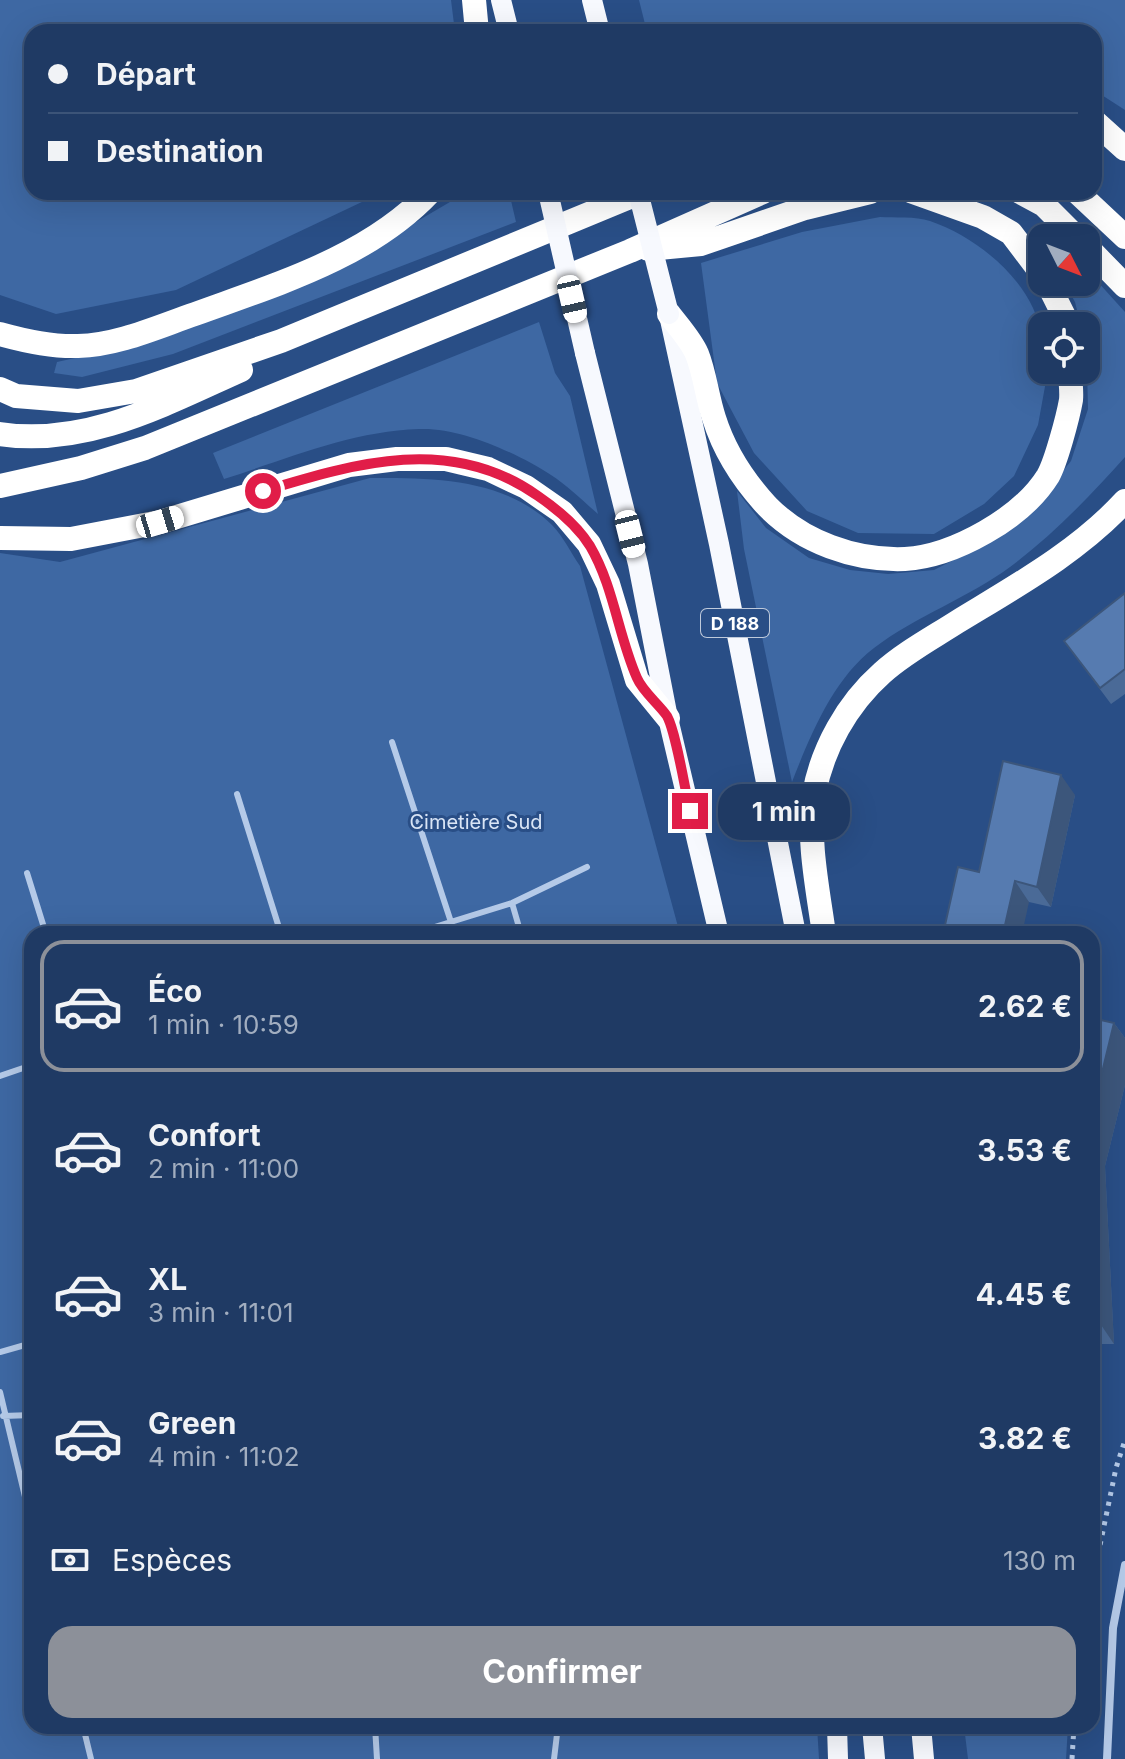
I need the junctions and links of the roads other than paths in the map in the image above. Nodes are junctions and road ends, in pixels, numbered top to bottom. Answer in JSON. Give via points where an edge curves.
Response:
{"nodes":[{"id":1,"x":474,"y":0,"type":"edge"},
{"id":2,"x":501,"y":0,"type":"edge"},
{"id":3,"x":592,"y":0,"type":"edge"},
{"id":4,"x":476,"y":24,"type":"edge"},
{"id":5,"x":507,"y":24,"type":"edge"},
{"id":6,"x":598,"y":24,"type":"edge"},
{"id":7,"x":1102,"y":128,"type":"edge"},
{"id":8,"x":1125,"y":149,"type":"edge"},
{"id":9,"x":422,"y":200,"type":"edge"},
{"id":10,"x":550,"y":200,"type":"edge"},
{"id":11,"x":621,"y":200,"type":"edge"},
{"id":12,"x":642,"y":200,"type":"edge"},
{"id":13,"x":745,"y":200,"type":"edge"},
{"id":14,"x":838,"y":200,"type":"edge"},
{"id":15,"x":935,"y":200,"type":"edge"},
{"id":16,"x":1035,"y":200,"type":"edge"},
{"id":17,"x":1086,"y":200,"type":"edge"},
{"id":18,"x":1063,"y":224,"type":"edge"},
{"id":19,"x":1125,"y":237,"type":"edge"},
{"id":20,"x":630,"y":251,"type":"junction"},
{"id":21,"x":1028,"y":255,"type":"edge"},
{"id":22,"x":1100,"y":260,"type":"edge"},
{"id":23,"x":1125,"y":286,"type":"edge"},
{"id":24,"x":669,"y":314,"type":"junction"},
{"id":25,"x":0,"y":334,"type":"edge"},
{"id":26,"x":281,"y":341,"type":"junction"},
{"id":27,"x":1070,"y":384,"type":"edge"},
{"id":28,"x":0,"y":389,"type":"edge"},
{"id":29,"x":0,"y":434,"type":"edge"},
{"id":30,"x":0,"y":486,"type":"edge"},
{"id":31,"x":1125,"y":501,"type":"edge"},
{"id":32,"x":0,"y":538,"type":"edge"},
{"id":33,"x":668,"y":718,"type":"junction"},
{"id":34,"x":392,"y":742,"type":"dead end"},
{"id":35,"x":237,"y":794,"type":"dead end"},
{"id":36,"x":587,"y":867,"type":"dead end"},
{"id":37,"x":27,"y":873,"type":"dead end"},
{"id":38,"x":512,"y":903,"type":"junction"},
{"id":39,"x":451,"y":922,"type":"junction"},
{"id":40,"x":44,"y":926,"type":"edge"},
{"id":41,"x":278,"y":926,"type":"edge"},
{"id":42,"x":438,"y":926,"type":"edge"},
{"id":43,"x":519,"y":926,"type":"edge"},
{"id":44,"x":717,"y":926,"type":"edge"},
{"id":45,"x":794,"y":926,"type":"edge"},
{"id":46,"x":823,"y":926,"type":"edge"},
{"id":47,"x":24,"y":1068,"type":"edge"},
{"id":48,"x":0,"y":1076,"type":"edge"},
{"id":49,"x":24,"y":1345,"type":"edge"},
{"id":50,"x":0,"y":1352,"type":"edge"},
{"id":51,"x":0,"y":1392,"type":"edge"},
{"id":52,"x":24,"y":1416,"type":"edge"},
{"id":53,"x":2,"y":1417,"type":"edge"},
{"id":54,"x":24,"y":1497,"type":"edge"},
{"id":55,"x":1125,"y":1565,"type":"edge"},
{"id":56,"x":85,"y":1734,"type":"edge"},
{"id":57,"x":375,"y":1734,"type":"edge"},
{"id":58,"x":557,"y":1734,"type":"edge"},
{"id":59,"x":837,"y":1734,"type":"edge"},
{"id":60,"x":873,"y":1734,"type":"edge"},
{"id":61,"x":922,"y":1734,"type":"edge"},
{"id":62,"x":91,"y":1759,"type":"edge"},
{"id":63,"x":377,"y":1759,"type":"edge"},
{"id":64,"x":554,"y":1759,"type":"edge"},
{"id":65,"x":838,"y":1759,"type":"edge"},
{"id":66,"x":875,"y":1759,"type":"edge"},
{"id":67,"x":924,"y":1759,"type":"edge"},
{"id":68,"x":1107,"y":1759,"type":"edge"}],
"edges":[{"from":1,"to":4,"type":"highway"},
{"from":2,"to":5,"type":"main road"},
{"from":3,"to":6,"type":"main road"},
{"from":7,"to":8,"type":"highway"},
{"from":9,"to":25,"type":"highway","via":[[351,250],[287,280],[129,337],[79,346],[31,343]]},
{"from":10,"to":33,"type":"main road","bridge":true,"via":[[638,564]]},
{"from":11,"to":26,"type":"highway"},
{"from":12,"to":24,"type":"main road","number":"D 188","bridge":true},
{"from":13,"to":20,"type":"highway"},
{"from":14,"to":20,"type":"highway","via":[[701,244]]},
{"from":15,"to":21,"type":"highway","via":[[1011,233]]},
{"from":16,"to":18,"type":"highway"},
{"from":17,"to":19,"type":"highway"},
{"from":20,"to":30,"type":"highway","via":[[145,448]]},
{"from":22,"to":23,"type":"highway"},
{"from":24,"to":27,"type":"highway","via":[[697,352],[714,419],[733,461],[767,506],[797,533],[866,556],[906,559],[943,550],[988,533],[1020,507],[1048,475],[1071,399]]},
{"from":24,"to":45,"type":"main road","number":"D 188"},
{"from":26,"to":28,"type":"highway","via":[[121,394],[78,401],[16,396]]},
{"from":26,"to":29,"type":"highway","via":[[261,361],[144,413],[85,432],[24,438]]},
{"from":31,"to":46,"type":"highway","via":[[1072,549],[919,646],[857,700],[837,730],[814,795],[812,830]]},
{"from":32,"to":33,"type":"highway","via":[[71,539],[160,522],[349,465],[446,459],[488,469],[562,512],[589,544],[608,584],[637,680]]},
{"from":33,"to":44,"type":"main road"},
{"from":34,"to":39,"type":"lane"},
{"from":35,"to":41,"type":"lane"},
{"from":36,"to":38,"type":"lane"},
{"from":37,"to":40,"type":"lane"},
{"from":38,"to":39,"type":"lane"},
{"from":38,"to":43,"type":"lane"},
{"from":39,"to":42,"type":"lane"},
{"from":47,"to":48,"type":"lane"},
{"from":49,"to":50,"type":"lane"},
{"from":51,"to":53,"type":"lane"},
{"from":52,"to":53,"type":"lane"},
{"from":53,"to":54,"type":"lane"},
{"from":55,"to":68,"type":"street","via":[[1113,1628]]},
{"from":56,"to":62,"type":"lane"},
{"from":57,"to":63,"type":"lane"},
{"from":58,"to":64,"type":"lane"},
{"from":59,"to":65,"type":"main road"},
{"from":60,"to":66,"type":"main road"},
{"from":61,"to":67,"type":"main road"}]}
